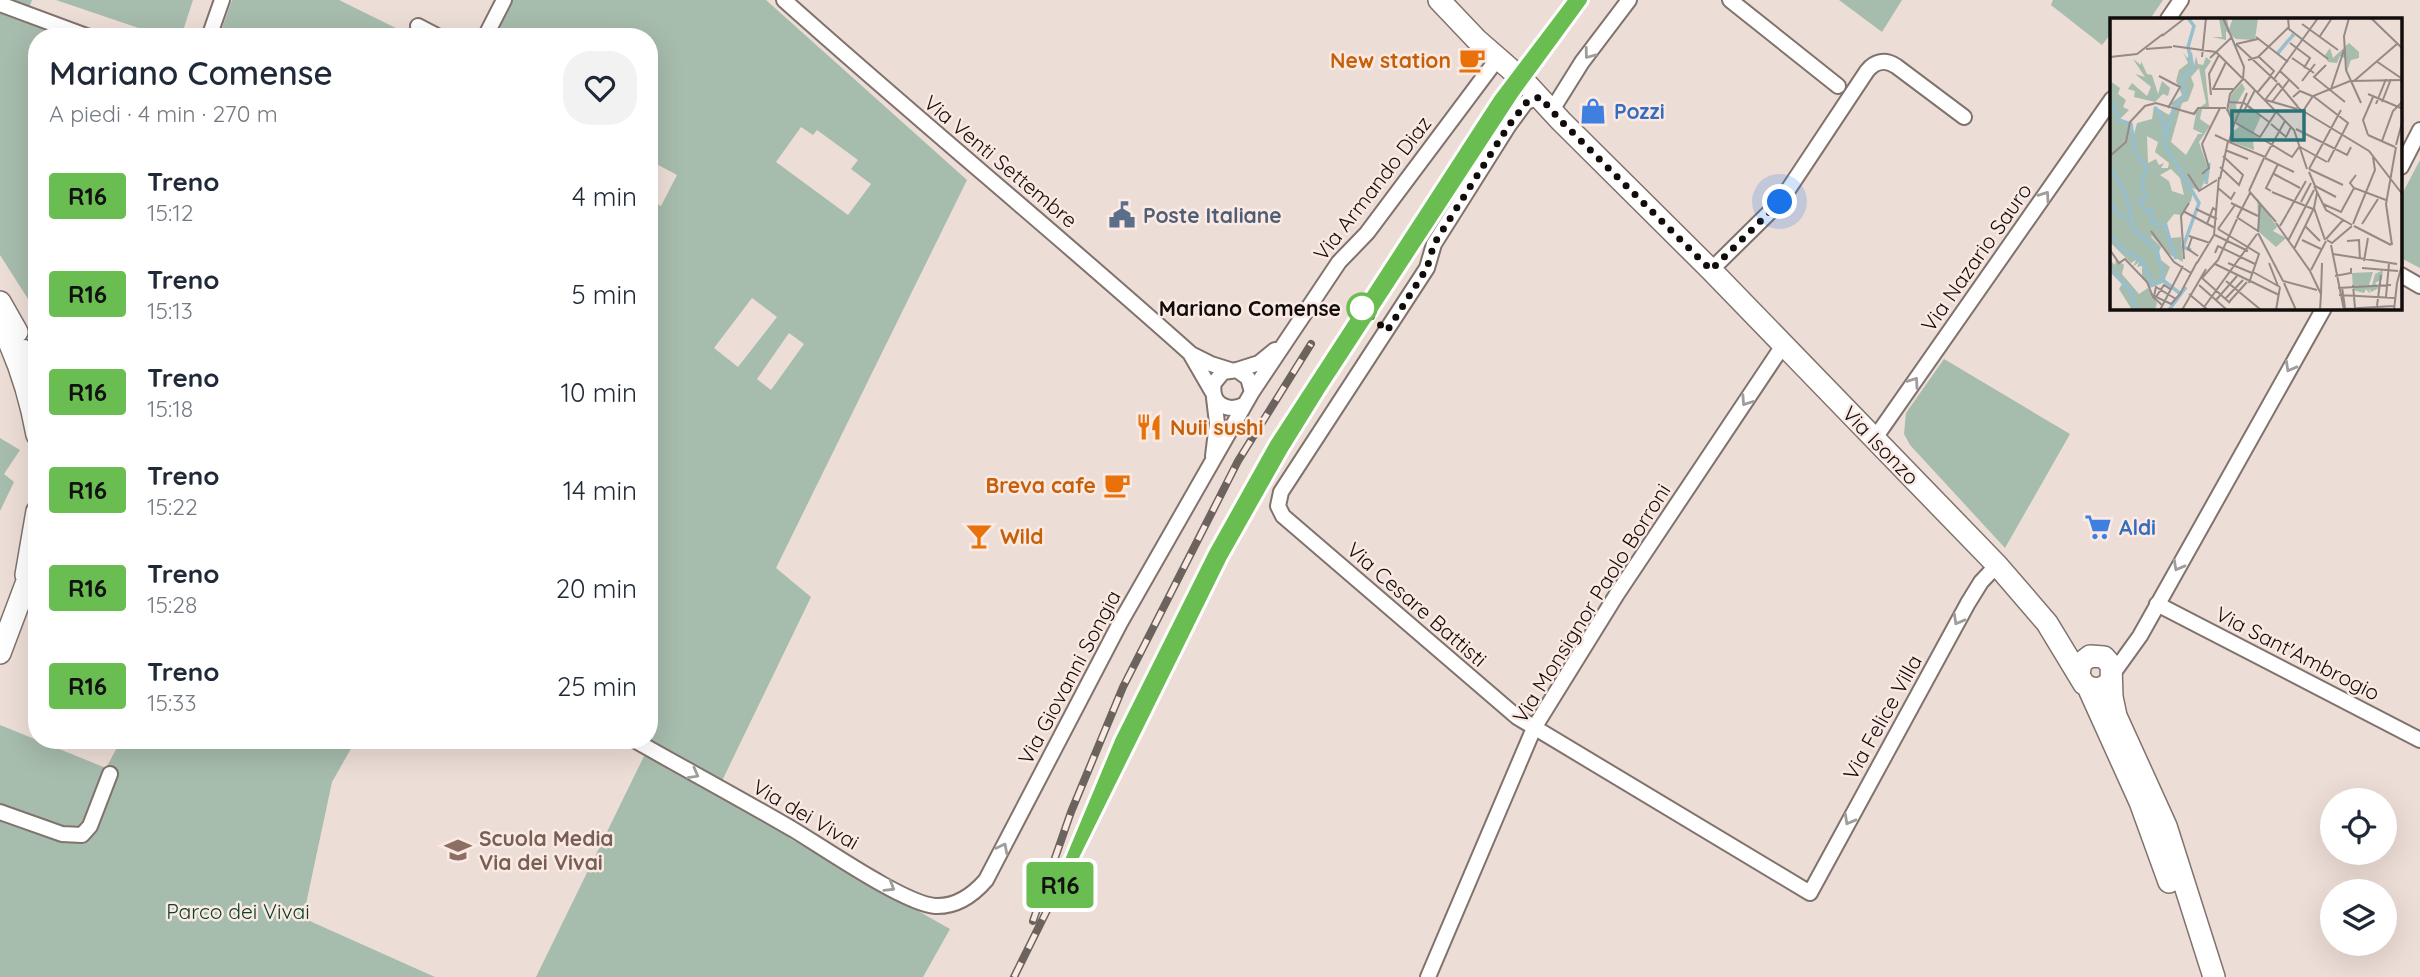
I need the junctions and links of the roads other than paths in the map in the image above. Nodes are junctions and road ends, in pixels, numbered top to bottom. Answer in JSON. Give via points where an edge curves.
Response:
{"nodes":[{"id":1,"x":222,"y":0,"type":"edge"},
{"id":2,"x":504,"y":0,"type":"edge"},
{"id":3,"x":784,"y":0,"type":"edge"},
{"id":4,"x":1439,"y":0,"type":"edge"},
{"id":5,"x":1629,"y":0,"type":"edge"},
{"id":6,"x":1730,"y":0,"type":"edge"},
{"id":7,"x":2181,"y":0,"type":"edge"},
{"id":8,"x":0,"y":4,"type":"edge"},
{"id":9,"x":2169,"y":18,"type":"edge"},
{"id":10,"x":418,"y":26,"type":"dead end"},
{"id":11,"x":65,"y":28,"type":"edge"},
{"id":12,"x":212,"y":28,"type":"edge"},
{"id":13,"x":422,"y":28,"type":"edge"},
{"id":14,"x":490,"y":28,"type":"edge"},
{"id":15,"x":1498,"y":58,"type":"junction"},
{"id":16,"x":1838,"y":86,"type":"dead end"},
{"id":17,"x":2110,"y":102,"type":"edge"},
{"id":18,"x":1546,"y":103,"type":"junction"},
{"id":19,"x":1965,"y":117,"type":"dead end"},
{"id":20,"x":2420,"y":130,"type":"edge"},
{"id":21,"x":2402,"y":165,"type":"edge"},
{"id":22,"x":1711,"y":270,"type":"junction"},
{"id":23,"x":2402,"y":276,"type":"edge"},
{"id":24,"x":2420,"y":286,"type":"edge"},
{"id":25,"x":0,"y":302,"type":"edge"},
{"id":26,"x":2323,"y":310,"type":"edge"},
{"id":27,"x":0,"y":323,"type":"edge"},
{"id":28,"x":1784,"y":344,"type":"junction"},
{"id":29,"x":1282,"y":345,"type":"junction"},
{"id":30,"x":28,"y":351,"type":"edge"},
{"id":31,"x":1191,"y":354,"type":"junction"},
{"id":32,"x":1233,"y":370,"type":"junction"},
{"id":33,"x":1252,"y":392,"type":"junction"},
{"id":34,"x":28,"y":396,"type":"edge"},
{"id":35,"x":1214,"y":396,"type":"junction"},
{"id":36,"x":1244,"y":405,"type":"junction"},
{"id":37,"x":1875,"y":438,"type":"junction"},
{"id":38,"x":1211,"y":467,"type":"junction"},
{"id":39,"x":1997,"y":565,"type":"junction"},
{"id":40,"x":28,"y":571,"type":"edge"},
{"id":41,"x":28,"y":580,"type":"edge"},
{"id":42,"x":26,"y":584,"type":"junction"},
{"id":43,"x":2157,"y":604,"type":"junction"},
{"id":44,"x":2140,"y":636,"type":"junction"},
{"id":45,"x":0,"y":653,"type":"edge"},
{"id":46,"x":2089,"y":668,"type":"junction"},
{"id":47,"x":2112,"y":677,"type":"junction"},
{"id":48,"x":1534,"y":728,"type":"junction"},
{"id":49,"x":2420,"y":740,"type":"edge"},
{"id":50,"x":650,"y":749,"type":"edge"},
{"id":51,"x":110,"y":774,"type":"dead end"},
{"id":52,"x":0,"y":812,"type":"edge"},
{"id":53,"x":1810,"y":893,"type":"joint"},
{"id":54,"x":962,"y":901,"type":"joint"},
{"id":55,"x":1428,"y":977,"type":"edge"},
{"id":56,"x":2200,"y":977,"type":"edge"},
{"id":57,"x":2214,"y":977,"type":"edge"}],
"edges":[{"from":1,"to":12,"type":"street"},
{"from":2,"to":14,"type":"street"},
{"from":3,"to":31,"type":"street","name":"Via Venti Settembre"},
{"from":4,"to":15,"type":"street","name":"Via Isonzo"},
{"from":5,"to":18,"type":"street","one_way":true},
{"from":6,"to":16,"type":"street"},
{"from":7,"to":9,"type":"street"},
{"from":8,"to":11,"type":"street"},
{"from":10,"to":13,"type":"street"},
{"from":15,"to":18,"type":"street","name":"Via Isonzo"},
{"from":15,"to":29,"type":"street","name":"Via Armando Diaz","via":[[1367,233],[1344,256]]},
{"from":37,"to":17,"type":"street","name":"Via Nazario Sauro","one_way":true},
{"from":18,"to":22,"type":"street","name":"Via Isonzo"},
{"from":18,"to":48,"type":"street","name":"Via Cesare Battisti","via":[[1527,102],[1509,125],[1434,244],[1427,268],[1281,492],[1278,506],[1288,521]]},
{"from":19,"to":22,"type":"street","via":[[1892,63],[1875,64],[1780,202]]},
{"from":20,"to":21,"type":"street"},
{"from":22,"to":28,"type":"street","name":"Via Isonzo"},
{"from":23,"to":24,"type":"street"},
{"from":25,"to":30,"type":"street"},
{"from":26,"to":43,"type":"street","one_way":true},
{"from":27,"to":34,"type":"street"},
{"from":28,"to":37,"type":"street","name":"Via Isonzo"},
{"from":28,"to":48,"type":"street","name":"Via Monsignor Paolo Borroni","one_way":true,"via":[[1617,594]]},
{"from":29,"to":32,"type":"street","name":"Via Armando Diaz","via":[[1259,363]]},
{"from":29,"to":33,"type":"street","name":"Via Armando Diaz"},
{"from":31,"to":32,"type":"street","name":"Via Venti Settembre"},
{"from":31,"to":35,"type":"street","name":"Via Venti Settembre"},
{"from":32,"to":33,"type":"street","via":[[1248,378]]},
{"from":32,"to":35,"type":"street","via":[[1217,376]]},
{"from":33,"to":36,"type":"street"},
{"from":35,"to":36,"type":"street","via":[[1228,409]]},
{"from":35,"to":38,"type":"street","name":"Via Giovanni Songia","via":[[1217,423]]},
{"from":36,"to":38,"type":"street","name":"Via Giovanni Songia"},
{"from":37,"to":39,"type":"street","name":"Via Isonzo"},
{"from":54,"to":38,"type":"street","name":"Via Giovanni Songia","one_way":true,"via":[[986,880],[1120,623]]},
{"from":39,"to":46,"type":"street","name":"Via Isonzo"},
{"from":39,"to":53,"type":"street","name":"Via Felice Villa","one_way":true,"via":[[1968,603]]},
{"from":40,"to":42,"type":"street"},
{"from":41,"to":42,"type":"street"},
{"from":42,"to":45,"type":"street"},
{"from":43,"to":44,"type":"street"},
{"from":43,"to":49,"type":"street","name":"Via Sant'Ambrogio"},
{"from":44,"to":46,"type":"street"},
{"from":44,"to":47,"type":"street"},
{"from":46,"to":47,"type":"street","via":[[2099,689]]},
{"from":46,"to":56,"type":"street","name":"Via Isonzo","via":[[2164,866]]},
{"from":47,"to":57,"type":"street","via":[[2116,716],[2166,827]]},
{"from":48,"to":53,"type":"street","name":"Via Cesare Battisti"},
{"from":48,"to":55,"type":"street","name":"Via Monsignor Paolo Borroni"},
{"from":50,"to":54,"type":"street","name":"Via dei Vivai","one_way":true,"via":[[909,899],[937,906]]},
{"from":51,"to":52,"type":"street","via":[[90,826],[82,835],[68,835]]}]}
